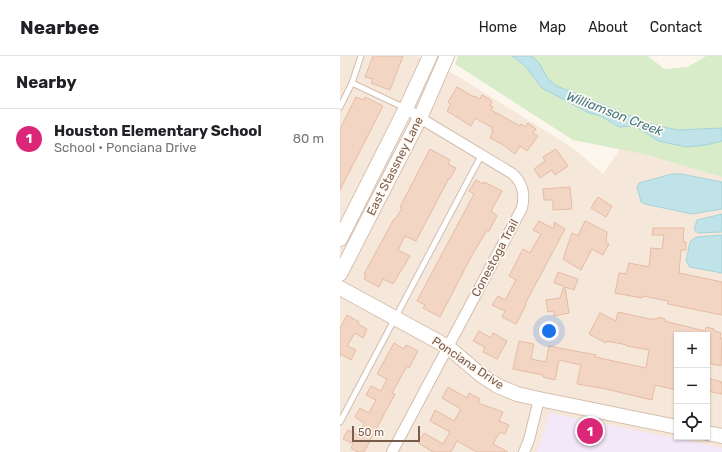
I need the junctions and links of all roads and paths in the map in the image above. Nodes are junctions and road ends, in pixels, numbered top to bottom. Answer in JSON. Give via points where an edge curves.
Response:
{"nodes":[{"id":1,"x":361,"y":56,"type":"edge"},
{"id":2,"x":430,"y":56,"type":"edge"},
{"id":3,"x":447,"y":56,"type":"edge"},
{"id":4,"x":352,"y":83,"type":"junction"},
{"id":5,"x":340,"y":107,"type":"edge"},
{"id":6,"x":406,"y":108,"type":"junction"},
{"id":7,"x":420,"y":118,"type":"junction"},
{"id":8,"x":482,"y":154,"type":"junction"},
{"id":9,"x":340,"y":238,"type":"edge"},
{"id":10,"x":340,"y":274,"type":"edge"},
{"id":11,"x":340,"y":288,"type":"edge"},
{"id":12,"x":396,"y":318,"type":"junction"},
{"id":13,"x":448,"y":346,"type":"junction"},
{"id":14,"x":539,"y":399,"type":"junction"},
{"id":15,"x":340,"y":422,"type":"edge"},
{"id":16,"x":674,"y":426,"type":"edge"},
{"id":17,"x":710,"y":434,"type":"edge"},
{"id":18,"x":722,"y":436,"type":"edge"},
{"id":19,"x":392,"y":452,"type":"edge"},
{"id":20,"x":524,"y":452,"type":"edge"}],
"edges":[{"from":1,"to":4,"type":"lane"},
{"from":2,"to":6,"type":"main road","name":"East Stassney Lane"},
{"from":3,"to":7,"type":"main road","name":"East Stassney Lane"},
{"from":4,"to":5,"type":"lane"},
{"from":4,"to":6,"type":"lane"},
{"from":6,"to":7,"type":"street","name":"Conestoga Trail"},
{"from":6,"to":9,"type":"main road","name":"East Stassney Lane"},
{"from":7,"to":8,"type":"street","name":"Conestoga Trail"},
{"from":7,"to":10,"type":"main road","name":"East Stassney Lane"},
{"from":8,"to":12,"type":"lane"},
{"from":8,"to":13,"type":"street","name":"Conestoga Trail","via":[[517,178],[522,187],[524,201]]},
{"from":11,"to":12,"type":"main road","name":"Ponciana Drive"},
{"from":12,"to":13,"type":"main road","name":"Ponciana Drive"},
{"from":12,"to":15,"type":"lane"},
{"from":13,"to":14,"type":"main road","name":"Ponciana Drive","via":[[481,375],[498,386]]},
{"from":13,"to":19,"type":"street","name":"Conestoga Trail"},
{"from":14,"to":16,"type":"main road","name":"Ponciana Drive"},
{"from":14,"to":20,"type":"street"},
{"from":17,"to":18,"type":"main road"}]}
